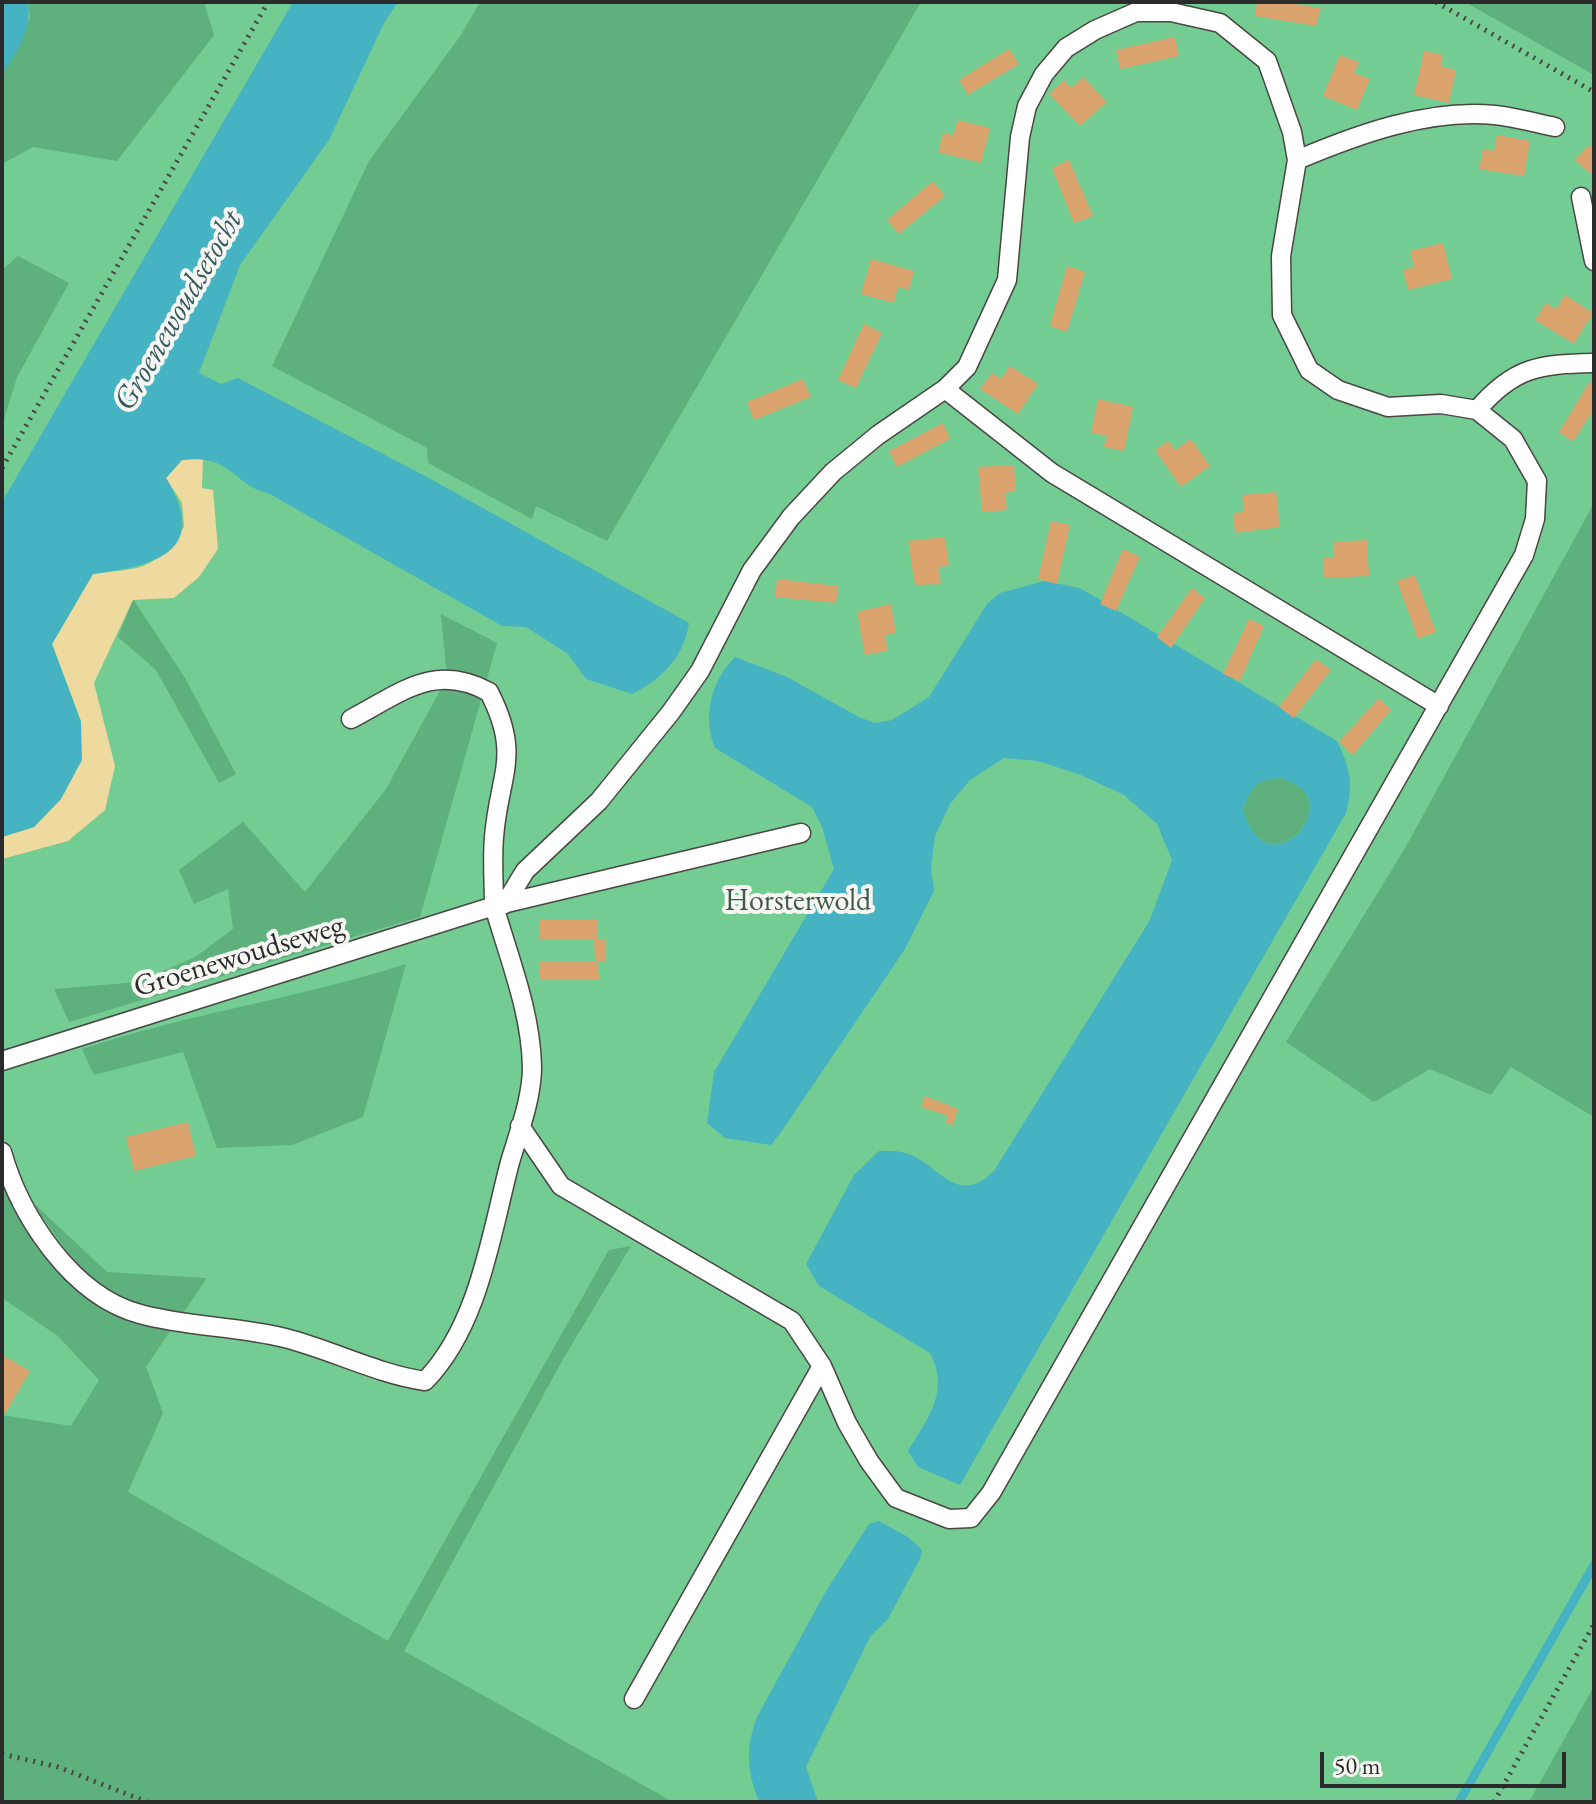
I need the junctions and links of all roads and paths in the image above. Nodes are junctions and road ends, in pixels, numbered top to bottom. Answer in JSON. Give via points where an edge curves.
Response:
{"nodes":[{"id":1,"x":268,"y":2,"type":"edge"},
{"id":2,"x":1436,"y":2,"type":"edge"},
{"id":3,"x":1594,"y":92,"type":"edge"},
{"id":4,"x":1555,"y":127,"type":"dead end"},
{"id":5,"x":1297,"y":160,"type":"junction"},
{"id":6,"x":1581,"y":197,"type":"dead end"},
{"id":7,"x":1594,"y":261,"type":"edge"},
{"id":8,"x":1594,"y":363,"type":"edge"},
{"id":9,"x":945,"y":389,"type":"junction"},
{"id":10,"x":1477,"y":410,"type":"junction"},
{"id":11,"x":2,"y":468,"type":"edge"},
{"id":12,"x":1439,"y":706,"type":"junction"},
{"id":13,"x":351,"y":719,"type":"dead end"},
{"id":14,"x":801,"y":833,"type":"dead end"},
{"id":15,"x":499,"y":905,"type":"junction"},
{"id":16,"x":2,"y":1061,"type":"edge"},
{"id":17,"x":520,"y":1126,"type":"junction"},
{"id":18,"x":2,"y":1152,"type":"edge"},
{"id":19,"x":822,"y":1366,"type":"junction"},
{"id":20,"x":1594,"y":1624,"type":"edge"},
{"id":21,"x":634,"y":1699,"type":"dead end"},
{"id":22,"x":2,"y":1754,"type":"edge"},
{"id":23,"x":147,"y":1802,"type":"edge"},
{"id":24,"x":1494,"y":1802,"type":"edge"}],
"edges":[{"from":1,"to":11,"type":"path"},
{"from":2,"to":3,"type":"path"},
{"from":4,"to":5,"type":"lane","via":[[1494,115],[1443,115],[1343,141]]},
{"from":5,"to":9,"type":"lane","via":[[1267,61],[1220,23],[1171,12],[1136,12],[1066,48],[1027,106],[1007,280],[967,367]]},
{"from":5,"to":10,"type":"lane","via":[[1281,256],[1282,315],[1309,370],[1338,390],[1388,407],[1441,404]]},
{"from":6,"to":7,"type":"lane"},
{"from":8,"to":10,"type":"lane","via":[[1536,367],[1500,383]]},
{"from":9,"to":12,"type":"lane","via":[[1052,473]]},
{"from":9,"to":15,"type":"lane","via":[[844,463],[791,517],[752,570],[700,671],[671,712],[599,801],[525,871]]},
{"from":10,"to":12,"type":"lane","via":[[1513,439],[1537,481],[1535,519],[1524,555]]},
{"from":12,"to":19,"type":"lane","via":[[991,1493],[971,1518],[949,1519],[896,1498],[847,1423]]},
{"from":13,"to":15,"type":"lane","via":[[437,679],[458,677],[489,692],[508,742],[494,836]]},
{"from":14,"to":15,"type":"lane","name":"Groenewoudseweg"},
{"from":15,"to":16,"type":"lane","name":"Groenewoudseweg"},
{"from":15,"to":17,"type":"lane","via":[[532,1068]]},
{"from":17,"to":18,"type":"lane","via":[[474,1297],[441,1365],[425,1381],[258,1331],[138,1314],[94,1291],[56,1253],[26,1211]]},
{"from":17,"to":19,"type":"lane","via":[[561,1186],[792,1321]]},
{"from":19,"to":21,"type":"lane"},
{"from":20,"to":24,"type":"path"},
{"from":22,"to":23,"type":"path","via":[[58,1767]]}]}
